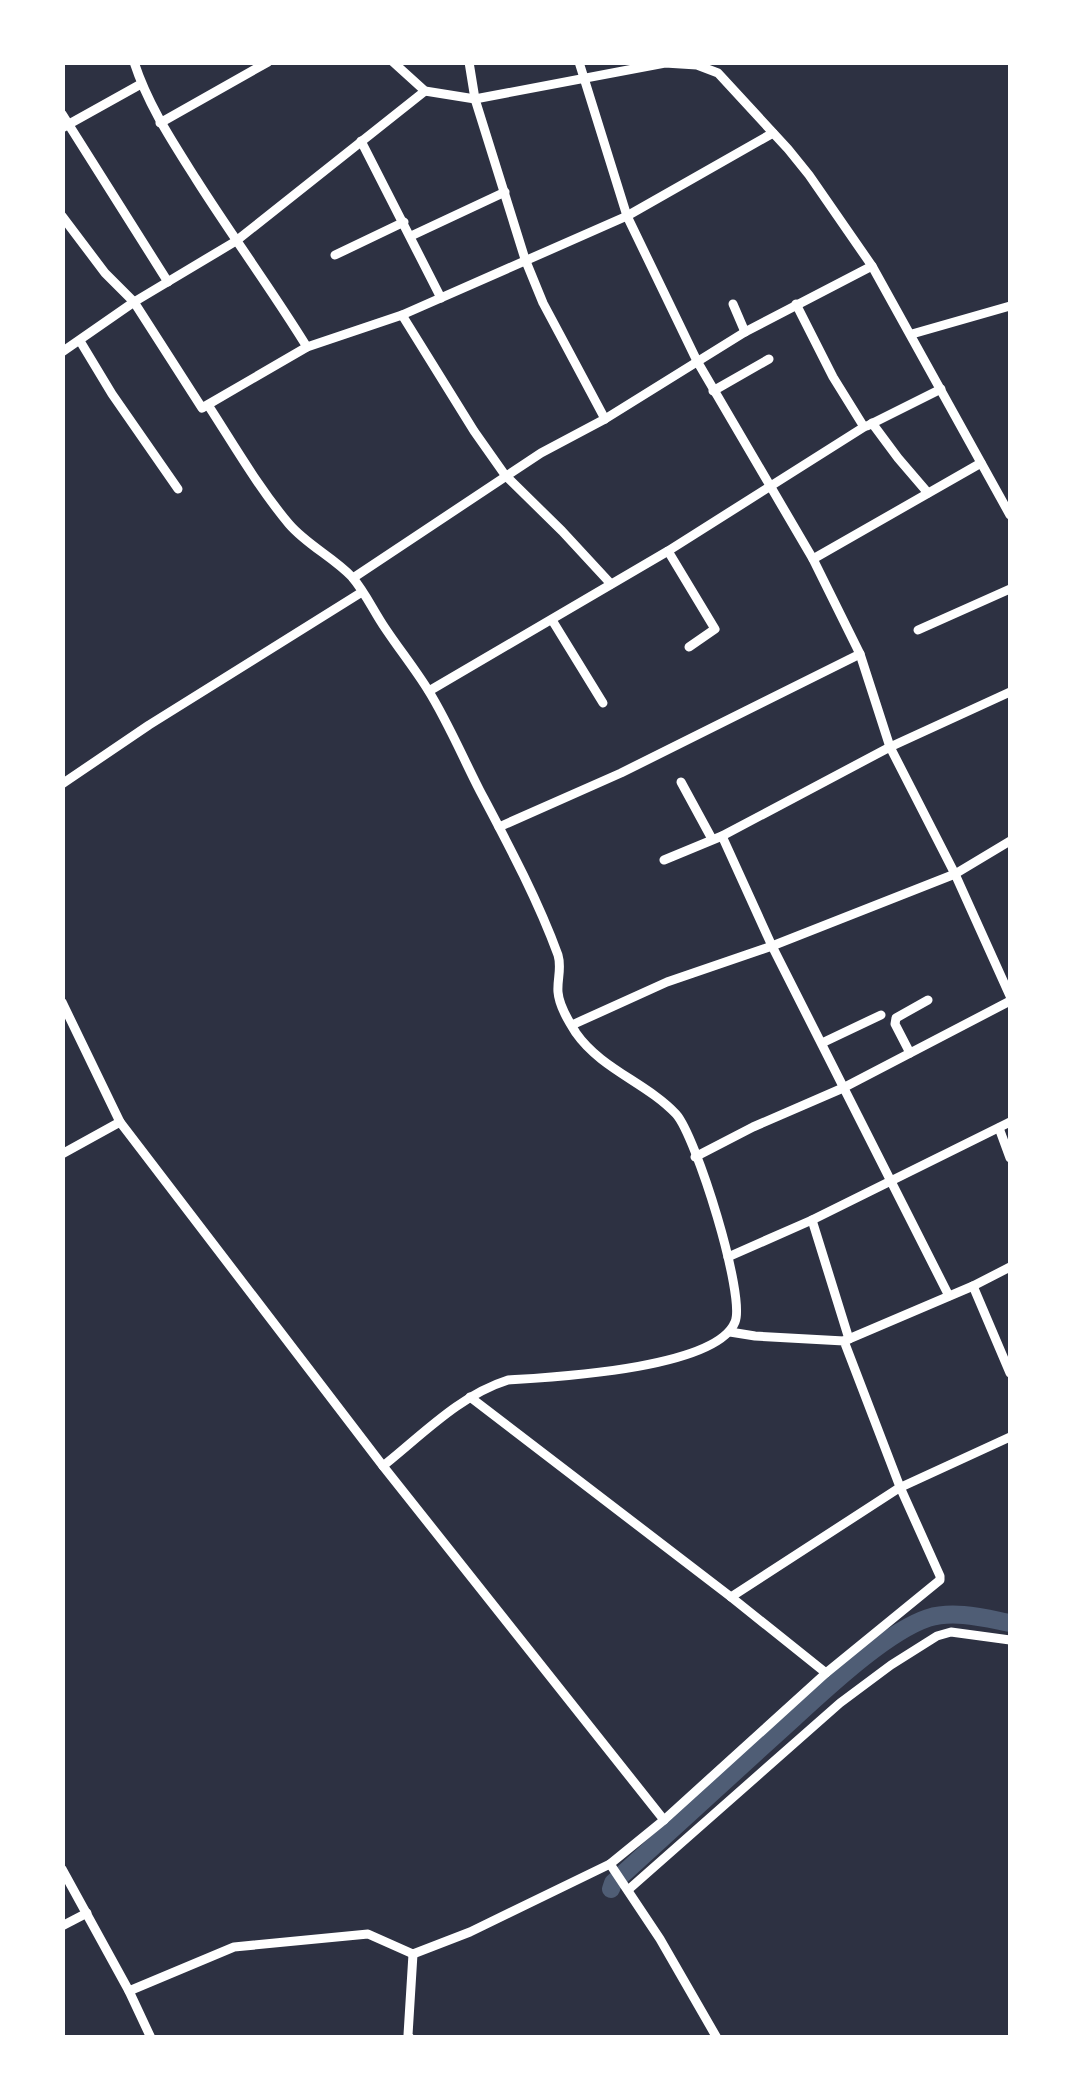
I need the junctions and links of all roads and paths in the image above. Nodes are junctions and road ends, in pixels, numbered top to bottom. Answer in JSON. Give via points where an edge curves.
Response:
{"nodes":[{"id":1,"x":134,"y":62,"type":"edge"},
{"id":2,"x":268,"y":62,"type":"edge"},
{"id":3,"x":393,"y":62,"type":"edge"},
{"id":4,"x":468,"y":62,"type":"edge"},
{"id":5,"x":579,"y":62,"type":"edge"},
{"id":6,"x":583,"y":80,"type":"junction"},
{"id":7,"x":141,"y":84,"type":"junction"},
{"id":8,"x":424,"y":91,"type":"junction"},
{"id":9,"x":475,"y":99,"type":"junction"},
{"id":10,"x":62,"y":114,"type":"edge"},
{"id":11,"x":160,"y":122,"type":"junction"},
{"id":12,"x":66,"y":126,"type":"edge"},
{"id":13,"x":773,"y":133,"type":"junction"},
{"id":14,"x":361,"y":141,"type":"junction"},
{"id":15,"x":505,"y":192,"type":"junction"},
{"id":16,"x":62,"y":216,"type":"edge"},
{"id":17,"x":627,"y":216,"type":"junction"},
{"id":18,"x":404,"y":222,"type":"junction"},
{"id":19,"x":411,"y":236,"type":"junction"},
{"id":20,"x":236,"y":241,"type":"junction"},
{"id":21,"x":335,"y":256,"type":"dead end"},
{"id":22,"x":525,"y":259,"type":"junction"},
{"id":23,"x":872,"y":266,"type":"junction"},
{"id":24,"x":168,"y":282,"type":"junction"},
{"id":25,"x":441,"y":298,"type":"junction"},
{"id":26,"x":134,"y":302,"type":"junction"},
{"id":27,"x":732,"y":304,"type":"dead end"},
{"id":28,"x":796,"y":304,"type":"junction"},
{"id":29,"x":1010,"y":306,"type":"edge"},
{"id":30,"x":402,"y":316,"type":"junction"},
{"id":31,"x":745,"y":332,"type":"junction"},
{"id":32,"x":912,"y":334,"type":"junction"},
{"id":33,"x":80,"y":341,"type":"junction"},
{"id":34,"x":308,"y":347,"type":"junction"},
{"id":35,"x":62,"y":352,"type":"edge"},
{"id":36,"x":769,"y":358,"type":"dead end"},
{"id":37,"x":697,"y":360,"type":"junction"},
{"id":38,"x":942,"y":389,"type":"junction"},
{"id":39,"x":713,"y":391,"type":"junction"},
{"id":40,"x":208,"y":405,"type":"junction"},
{"id":41,"x":605,"y":419,"type":"junction"},
{"id":42,"x":868,"y":425,"type":"junction"},
{"id":43,"x":981,"y":463,"type":"junction"},
{"id":44,"x":504,"y":475,"type":"junction"},
{"id":45,"x":770,"y":486,"type":"junction"},
{"id":46,"x":178,"y":489,"type":"dead end"},
{"id":47,"x":928,"y":494,"type":"junction"},
{"id":48,"x":1006,"y":494,"type":"edge"},
{"id":49,"x":1010,"y":515,"type":"edge"},
{"id":50,"x":668,"y":551,"type":"junction"},
{"id":51,"x":813,"y":559,"type":"junction"},
{"id":52,"x":352,"y":578,"type":"junction"},
{"id":53,"x":610,"y":584,"type":"junction"},
{"id":54,"x":1010,"y":588,"type":"edge"},
{"id":55,"x":362,"y":592,"type":"junction"},
{"id":56,"x":552,"y":620,"type":"junction"},
{"id":57,"x":918,"y":630,"type":"dead end"},
{"id":58,"x":690,"y":647,"type":"dead end"},
{"id":59,"x":860,"y":654,"type":"junction"},
{"id":60,"x":429,"y":691,"type":"junction"},
{"id":61,"x":1010,"y":692,"type":"edge"},
{"id":62,"x":603,"y":703,"type":"dead end"},
{"id":63,"x":890,"y":747,"type":"junction"},
{"id":64,"x":681,"y":782,"type":"dead end"},
{"id":65,"x":62,"y":784,"type":"edge"},
{"id":66,"x":499,"y":827,"type":"junction"},
{"id":67,"x":717,"y":837,"type":"junction"},
{"id":68,"x":1010,"y":841,"type":"edge"},
{"id":69,"x":664,"y":860,"type":"dead end"},
{"id":70,"x":955,"y":874,"type":"junction"},
{"id":71,"x":772,"y":946,"type":"junction"},
{"id":72,"x":1010,"y":999,"type":"edge"},
{"id":73,"x":928,"y":1000,"type":"dead end"},
{"id":74,"x":64,"y":1008,"type":"edge"},
{"id":75,"x":880,"y":1015,"type":"dead end"},
{"id":76,"x":572,"y":1025,"type":"junction"},
{"id":77,"x":822,"y":1043,"type":"junction"},
{"id":78,"x":910,"y":1053,"type":"junction"},
{"id":79,"x":843,"y":1088,"type":"junction"},
{"id":80,"x":120,"y":1122,"type":"junction"},
{"id":81,"x":1010,"y":1122,"type":"edge"},
{"id":82,"x":999,"y":1128,"type":"junction"},
{"id":83,"x":62,"y":1154,"type":"edge"},
{"id":84,"x":694,"y":1158,"type":"junction"},
{"id":85,"x":1010,"y":1158,"type":"edge"},
{"id":86,"x":892,"y":1181,"type":"junction"},
{"id":87,"x":812,"y":1220,"type":"junction"},
{"id":88,"x":728,"y":1257,"type":"junction"},
{"id":89,"x":1010,"y":1267,"type":"edge"},
{"id":90,"x":973,"y":1286,"type":"junction"},
{"id":91,"x":949,"y":1296,"type":"junction"},
{"id":92,"x":730,"y":1332,"type":"junction"},
{"id":93,"x":847,"y":1340,"type":"junction"},
{"id":94,"x":1010,"y":1373,"type":"edge"},
{"id":95,"x":470,"y":1396,"type":"junction"},
{"id":96,"x":1010,"y":1437,"type":"edge"},
{"id":97,"x":384,"y":1466,"type":"junction"},
{"id":98,"x":900,"y":1487,"type":"junction"},
{"id":99,"x":730,"y":1597,"type":"junction"},
{"id":100,"x":1010,"y":1640,"type":"edge"},
{"id":101,"x":826,"y":1674,"type":"junction"},
{"id":102,"x":664,"y":1820,"type":"junction"},
{"id":103,"x":610,"y":1864,"type":"junction"},
{"id":104,"x":62,"y":1868,"type":"edge"},
{"id":105,"x":628,"y":1890,"type":"junction"},
{"id":106,"x":86,"y":1913,"type":"junction"},
{"id":107,"x":62,"y":1926,"type":"edge"},
{"id":108,"x":413,"y":1954,"type":"junction"},
{"id":109,"x":130,"y":1991,"type":"junction"},
{"id":110,"x":407,"y":2037,"type":"edge"},
{"id":111,"x":150,"y":2038,"type":"edge"},
{"id":112,"x":717,"y":2038,"type":"edge"}],
"edges":[{"from":1,"to":7,"type":"street"},
{"from":2,"to":11,"type":"street"},
{"from":3,"to":8,"type":"street"},
{"from":4,"to":9,"type":"street"},
{"from":5,"to":6,"type":"street"},
{"from":6,"to":9,"type":"street"},
{"from":6,"to":13,"type":"street","via":[[665,63],[697,65],[718,73]]},
{"from":6,"to":17,"type":"street"},
{"from":7,"to":11,"type":"street"},
{"from":7,"to":12,"type":"street"},
{"from":8,"to":9,"type":"street"},
{"from":8,"to":14,"type":"street"},
{"from":9,"to":15,"type":"street"},
{"from":10,"to":12,"type":"street"},
{"from":11,"to":20,"type":"street"},
{"from":12,"to":24,"type":"street"},
{"from":13,"to":17,"type":"street"},
{"from":13,"to":23,"type":"street"},
{"from":14,"to":18,"type":"street"},
{"from":14,"to":20,"type":"street"},
{"from":15,"to":19,"type":"street"},
{"from":15,"to":22,"type":"street"},
{"from":16,"to":26,"type":"street"},
{"from":17,"to":22,"type":"street"},
{"from":17,"to":37,"type":"street"},
{"from":18,"to":19,"type":"street"},
{"from":18,"to":21,"type":"street"},
{"from":19,"to":25,"type":"street"},
{"from":20,"to":24,"type":"street"},
{"from":20,"to":34,"type":"street"},
{"from":22,"to":25,"type":"street"},
{"from":22,"to":41,"type":"street"},
{"from":23,"to":28,"type":"street"},
{"from":23,"to":32,"type":"street"},
{"from":24,"to":26,"type":"street"},
{"from":25,"to":30,"type":"street"},
{"from":26,"to":33,"type":"street"},
{"from":26,"to":40,"type":"street","via":[[202,408]]},
{"from":27,"to":31,"type":"street"},
{"from":28,"to":31,"type":"street"},
{"from":28,"to":42,"type":"street","via":[[833,377]]},
{"from":29,"to":32,"type":"street"},
{"from":30,"to":34,"type":"street"},
{"from":30,"to":44,"type":"street"},
{"from":31,"to":37,"type":"street"},
{"from":32,"to":38,"type":"street"},
{"from":33,"to":35,"type":"street"},
{"from":33,"to":46,"type":"street"},
{"from":34,"to":40,"type":"street"},
{"from":36,"to":39,"type":"street"},
{"from":37,"to":39,"type":"street"},
{"from":37,"to":41,"type":"street"},
{"from":38,"to":42,"type":"street"},
{"from":38,"to":43,"type":"street"},
{"from":39,"to":45,"type":"street"},
{"from":40,"to":52,"type":"street","via":[[292,527]]},
{"from":41,"to":44,"type":"street"},
{"from":42,"to":45,"type":"street"},
{"from":42,"to":47,"type":"street"},
{"from":43,"to":47,"type":"street"},
{"from":43,"to":48,"type":"street"},
{"from":44,"to":52,"type":"street"},
{"from":44,"to":53,"type":"street"},
{"from":45,"to":50,"type":"street"},
{"from":45,"to":51,"type":"street"},
{"from":47,"to":51,"type":"street"},
{"from":48,"to":49,"type":"street"},
{"from":50,"to":53,"type":"street"},
{"from":50,"to":58,"type":"street","via":[[716,630]]},
{"from":51,"to":59,"type":"street"},
{"from":52,"to":55,"type":"street"},
{"from":53,"to":56,"type":"street"},
{"from":54,"to":57,"type":"street"},
{"from":55,"to":60,"type":"street"},
{"from":55,"to":65,"type":"street"},
{"from":56,"to":60,"type":"street"},
{"from":56,"to":62,"type":"street"},
{"from":59,"to":63,"type":"street"},
{"from":59,"to":66,"type":"street"},
{"from":60,"to":66,"type":"street"},
{"from":61,"to":63,"type":"street"},
{"from":63,"to":67,"type":"street"},
{"from":63,"to":70,"type":"street"},
{"from":64,"to":67,"type":"street"},
{"from":66,"to":76,"type":"street","via":[[560,960],[560,1002]]},
{"from":67,"to":69,"type":"street"},
{"from":67,"to":71,"type":"street"},
{"from":68,"to":70,"type":"street"},
{"from":70,"to":71,"type":"street"},
{"from":70,"to":72,"type":"street"},
{"from":71,"to":76,"type":"street","via":[[667,982]]},
{"from":71,"to":77,"type":"street"},
{"from":72,"to":78,"type":"street"},
{"from":73,"to":78,"type":"street","via":[[896,1018]]},
{"from":74,"to":80,"type":"street"},
{"from":75,"to":77,"type":"street"},
{"from":76,"to":84,"type":"street","via":[[610,1065],[675,1113]]},
{"from":77,"to":79,"type":"street"},
{"from":78,"to":79,"type":"street"},
{"from":79,"to":84,"type":"street"},
{"from":79,"to":86,"type":"street"},
{"from":80,"to":83,"type":"street"},
{"from":80,"to":97,"type":"street"},
{"from":81,"to":82,"type":"street"},
{"from":82,"to":85,"type":"street"},
{"from":82,"to":86,"type":"street"},
{"from":84,"to":88,"type":"street"},
{"from":86,"to":87,"type":"street"},
{"from":86,"to":91,"type":"street"},
{"from":87,"to":88,"type":"street"},
{"from":87,"to":93,"type":"street"},
{"from":88,"to":92,"type":"street","via":[[738,1304]]},
{"from":89,"to":90,"type":"street"},
{"from":90,"to":91,"type":"street"},
{"from":90,"to":94,"type":"street"},
{"from":91,"to":93,"type":"street"},
{"from":92,"to":93,"type":"street"},
{"from":92,"to":95,"type":"street","via":[[681,1356],[603,1372],[508,1380]]},
{"from":93,"to":98,"type":"street"},
{"from":95,"to":97,"type":"street"},
{"from":95,"to":99,"type":"street"},
{"from":96,"to":98,"type":"street"},
{"from":97,"to":102,"type":"street"},
{"from":98,"to":99,"type":"street"},
{"from":98,"to":101,"type":"street","via":[[938,1583]]},
{"from":99,"to":101,"type":"street"},
{"from":100,"to":105,"type":"street","via":[[951,1632],[891,1665],[840,1702]]},
{"from":101,"to":102,"type":"street"},
{"from":102,"to":103,"type":"street"},
{"from":103,"to":105,"type":"street"},
{"from":103,"to":108,"type":"street"},
{"from":104,"to":106,"type":"street"},
{"from":105,"to":112,"type":"street"},
{"from":106,"to":107,"type":"street"},
{"from":106,"to":109,"type":"street"},
{"from":108,"to":109,"type":"street","via":[[368,1934],[234,1947]]},
{"from":108,"to":110,"type":"street"},
{"from":109,"to":111,"type":"street"}]}
